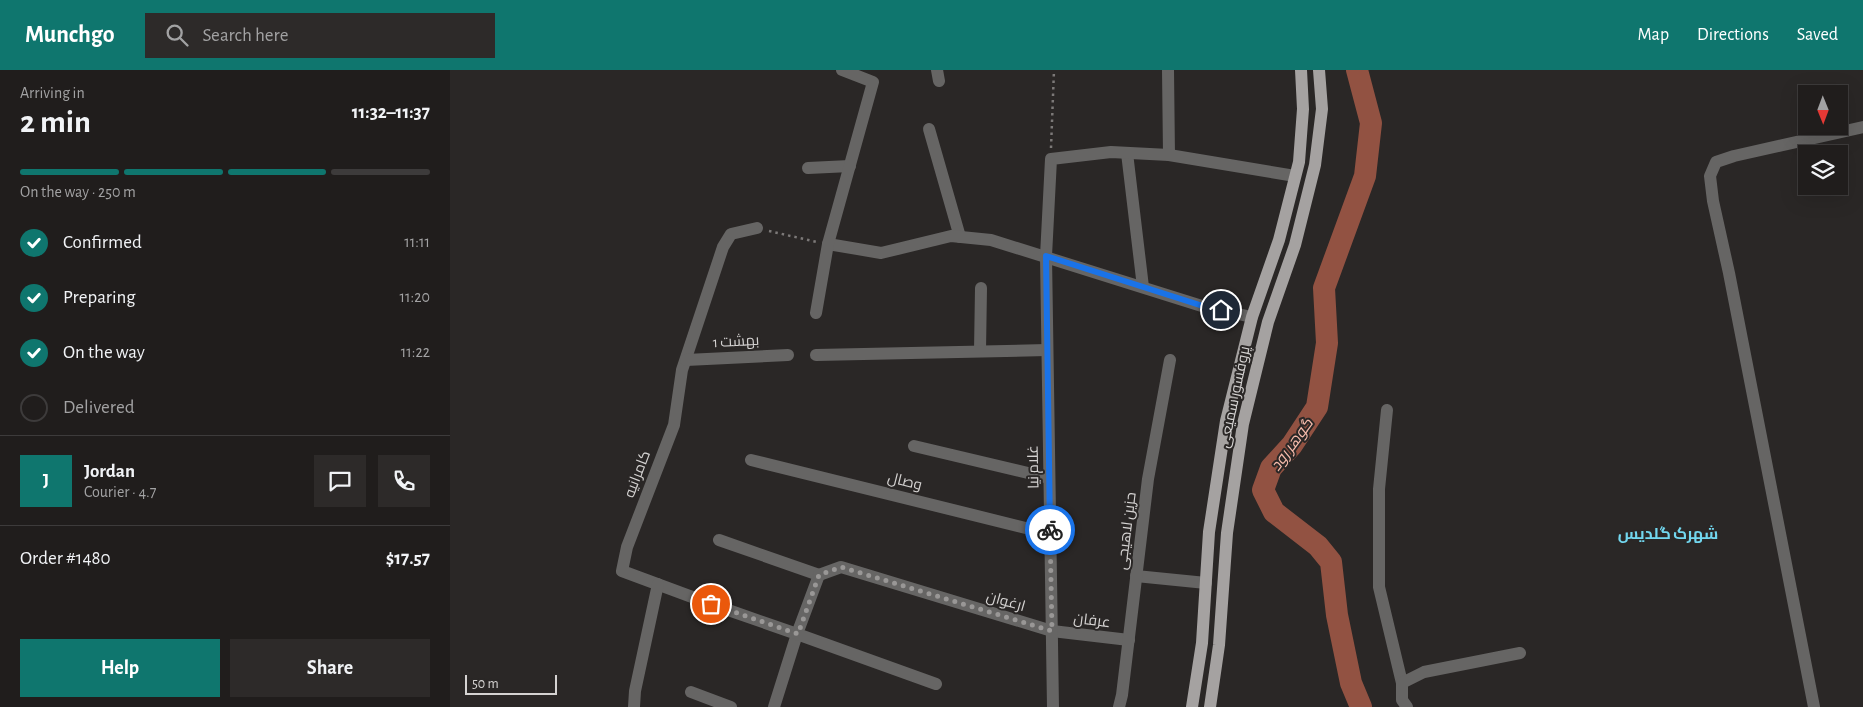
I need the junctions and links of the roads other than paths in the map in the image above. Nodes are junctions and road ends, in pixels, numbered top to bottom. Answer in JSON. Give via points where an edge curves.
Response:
{"nodes":[{"id":1,"x":1168,"y":70,"type":"edge"},
{"id":2,"x":1301,"y":70,"type":"edge"},
{"id":3,"x":1319,"y":70,"type":"edge"},
{"id":4,"x":847,"y":71,"type":"edge"},
{"id":5,"x":1863,"y":127,"type":"edge"},
{"id":6,"x":928,"y":129,"type":"dead end"},
{"id":7,"x":1127,"y":153,"type":"junction"},
{"id":8,"x":1169,"y":154,"type":"junction"},
{"id":9,"x":850,"y":166,"type":"junction"},
{"id":10,"x":808,"y":168,"type":"dead end"},
{"id":11,"x":1295,"y":176,"type":"junction"},
{"id":12,"x":757,"y":228,"type":"road end"},
{"id":13,"x":960,"y":237,"type":"junction"},
{"id":14,"x":828,"y":244,"type":"junction"},
{"id":15,"x":1046,"y":256,"type":"junction"},
{"id":16,"x":1143,"y":287,"type":"junction"},
{"id":17,"x":981,"y":288,"type":"dead end"},
{"id":18,"x":816,"y":313,"type":"dead end"},
{"id":19,"x":1252,"y":317,"type":"junction"},
{"id":20,"x":1047,"y":350,"type":"junction"},
{"id":21,"x":980,"y":351,"type":"junction"},
{"id":22,"x":816,"y":354,"type":"dead end"},
{"id":23,"x":788,"y":355,"type":"dead end"},
{"id":24,"x":686,"y":360,"type":"junction"},
{"id":25,"x":1170,"y":360,"type":"dead end"},
{"id":26,"x":1387,"y":410,"type":"dead end"},
{"id":27,"x":914,"y":446,"type":"dead end"},
{"id":28,"x":751,"y":460,"type":"dead end"},
{"id":29,"x":1050,"y":478,"type":"junction"},
{"id":30,"x":1050,"y":534,"type":"junction"},
{"id":31,"x":719,"y":540,"type":"dead end"},
{"id":32,"x":819,"y":575,"type":"junction"},
{"id":33,"x":1136,"y":576,"type":"junction"},
{"id":34,"x":1206,"y":583,"type":"junction"},
{"id":35,"x":658,"y":584,"type":"junction"},
{"id":36,"x":1052,"y":631,"type":"junction"},
{"id":37,"x":798,"y":634,"type":"junction"},
{"id":38,"x":1129,"y":640,"type":"junction"},
{"id":39,"x":1520,"y":654,"type":"dead end"},
{"id":40,"x":1402,"y":683,"type":"junction"},
{"id":41,"x":936,"y":684,"type":"dead end"},
{"id":42,"x":691,"y":692,"type":"dead end"},
{"id":43,"x":634,"y":707,"type":"edge"},
{"id":44,"x":731,"y":707,"type":"edge"},
{"id":45,"x":774,"y":707,"type":"edge"},
{"id":46,"x":1053,"y":707,"type":"edge"},
{"id":47,"x":1119,"y":707,"type":"edge"},
{"id":48,"x":1192,"y":707,"type":"edge"},
{"id":49,"x":1210,"y":707,"type":"edge"},
{"id":50,"x":1407,"y":707,"type":"edge"},
{"id":51,"x":1814,"y":707,"type":"edge"}],
"edges":[{"from":1,"to":8,"type":"street"},
{"from":2,"to":11,"type":"main road","name":"پروفسور سمیعی","via":[[1303,108]]},
{"from":3,"to":49,"type":"main road","name":"پروفسور سمیعی","via":[[1322,110],[1315,165],[1295,245],[1268,322],[1242,424],[1227,534],[1219,645]]},
{"from":4,"to":9,"type":"street","via":[[873,82]]},
{"from":5,"to":51,"type":"street","via":[[1734,156],[1716,162],[1710,176]]},
{"from":6,"to":13,"type":"street"},
{"from":7,"to":8,"type":"street"},
{"from":7,"to":15,"type":"street","name":"غلام نیا","via":[[1051,159]]},
{"from":7,"to":16,"type":"street"},
{"from":8,"to":11,"type":"street"},
{"from":9,"to":10,"type":"street"},
{"from":9,"to":14,"type":"street"},
{"from":11,"to":19,"type":"main road","name":"پروفسور سمیعی","via":[[1279,240]]},
{"from":12,"to":24,"type":"street","name":"کامرانیه","via":[[731,234],[723,247]]},
{"from":13,"to":14,"type":"street","via":[[951,236],[881,253]]},
{"from":13,"to":15,"type":"street","via":[[991,240]]},
{"from":14,"to":18,"type":"street"},
{"from":15,"to":16,"type":"street"},
{"from":15,"to":20,"type":"street","name":"غلام نیا"},
{"from":16,"to":19,"type":"street","via":[[1206,307]]},
{"from":17,"to":21,"type":"street"},
{"from":19,"to":34,"type":"main road","name":"پروفسور سمیعی","via":[[1226,421],[1209,532]]},
{"from":20,"to":21,"type":"street"},
{"from":20,"to":29,"type":"street","name":"غلام نیا"},
{"from":21,"to":22,"type":"street"},
{"from":23,"to":24,"type":"street","name":"بهشت 1"},
{"from":24,"to":35,"type":"street","name":"کامرانیه","via":[[674,425],[627,547],[622,571]]},
{"from":25,"to":33,"type":"street","name":"حزین لاهیجی","via":[[1148,479]]},
{"from":26,"to":40,"type":"street","via":[[1379,489],[1379,587]]},
{"from":27,"to":29,"type":"street"},
{"from":28,"to":30,"type":"street","name":"وصال"},
{"from":29,"to":30,"type":"street","name":"غلام نیا"},
{"from":30,"to":36,"type":"street","name":"غلام نیا"},
{"from":31,"to":32,"type":"street"},
{"from":32,"to":36,"type":"street","name":"ارغوان","via":[[841,567]]},
{"from":32,"to":37,"type":"street"},
{"from":33,"to":34,"type":"street"},
{"from":33,"to":38,"type":"street","name":"حزین لاهیجی"},
{"from":34,"to":48,"type":"main road","name":"پروفسور سمیعی","via":[[1202,643]]},
{"from":35,"to":37,"type":"street","name":"کامرانیه"},
{"from":35,"to":43,"type":"street"},
{"from":36,"to":38,"type":"street","name":"عرفان"},
{"from":36,"to":46,"type":"street","name":"غلام نیا"},
{"from":37,"to":41,"type":"street","name":"کامرانیه"},
{"from":37,"to":45,"type":"street"},
{"from":38,"to":47,"type":"street","name":"حزین لاهیجی"},
{"from":39,"to":40,"type":"street","via":[[1424,672]]},
{"from":40,"to":50,"type":"street","via":[[1402,700]]},
{"from":42,"to":44,"type":"street"}]}
